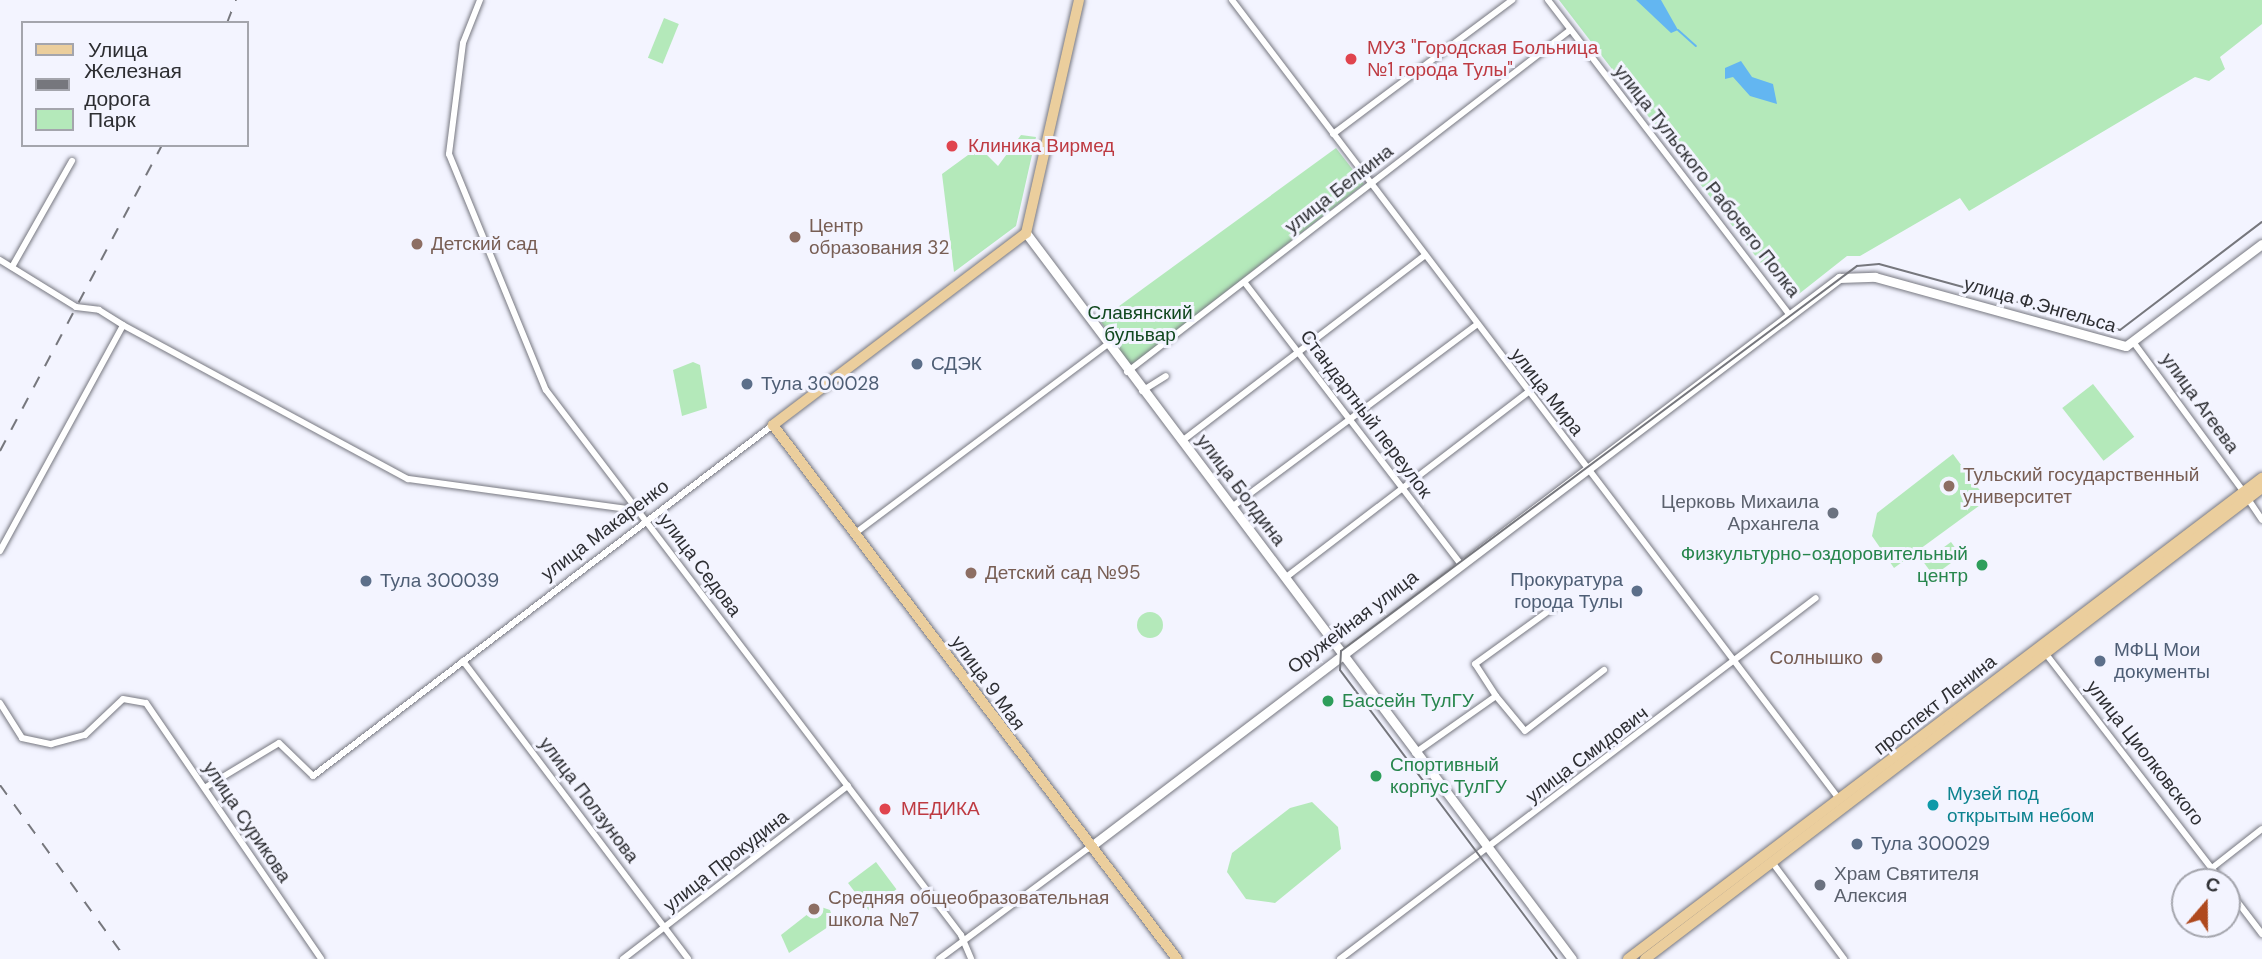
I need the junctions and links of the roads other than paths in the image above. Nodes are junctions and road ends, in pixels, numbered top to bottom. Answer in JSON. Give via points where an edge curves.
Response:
{"nodes":[{"id":1,"x":480,"y":0,"type":"edge"},
{"id":2,"x":1079,"y":0,"type":"edge"},
{"id":3,"x":1232,"y":0,"type":"edge"},
{"id":4,"x":1512,"y":0,"type":"edge"},
{"id":5,"x":1548,"y":0,"type":"edge"},
{"id":6,"x":1570,"y":30,"type":"junction"},
{"id":7,"x":1333,"y":134,"type":"junction"},
{"id":8,"x":72,"y":161,"type":"dead end"},
{"id":9,"x":1369,"y":184,"type":"junction"},
{"id":10,"x":1026,"y":233,"type":"junction"},
{"id":11,"x":2262,"y":244,"type":"edge"},
{"id":12,"x":1424,"y":256,"type":"junction"},
{"id":13,"x":0,"y":260,"type":"edge"},
{"id":14,"x":12,"y":267,"type":"junction"},
{"id":15,"x":1245,"y":283,"type":"junction"},
{"id":16,"x":1790,"y":315,"type":"junction"},
{"id":17,"x":123,"y":325,"type":"junction"},
{"id":18,"x":1476,"y":325,"type":"junction"},
{"id":19,"x":2134,"y":342,"type":"junction"},
{"id":20,"x":1107,"y":345,"type":"junction"},
{"id":21,"x":1297,"y":350,"type":"junction"},
{"id":22,"x":1127,"y":372,"type":"junction"},
{"id":23,"x":1166,"y":376,"type":"dead end"},
{"id":24,"x":1142,"y":391,"type":"junction"},
{"id":25,"x":1527,"y":393,"type":"junction"},
{"id":26,"x":1351,"y":421,"type":"junction"},
{"id":27,"x":773,"y":425,"type":"junction"},
{"id":28,"x":1182,"y":440,"type":"junction"},
{"id":29,"x":1586,"y":468,"type":"junction"},
{"id":30,"x":2262,"y":478,"type":"edge"},
{"id":31,"x":1404,"y":488,"type":"junction"},
{"id":32,"x":2262,"y":488,"type":"edge"},
{"id":33,"x":2246,"y":495,"type":"junction"},
{"id":34,"x":1232,"y":507,"type":"junction"},
{"id":35,"x":640,"y":511,"type":"junction"},
{"id":36,"x":647,"y":520,"type":"junction"},
{"id":37,"x":2262,"y":520,"type":"edge"},
{"id":38,"x":854,"y":534,"type":"junction"},
{"id":39,"x":0,"y":551,"type":"edge"},
{"id":40,"x":1460,"y":564,"type":"junction"},
{"id":41,"x":1285,"y":578,"type":"junction"},
{"id":42,"x":1816,"y":598,"type":"dead end"},
{"id":43,"x":1554,"y":607,"type":"dead end"},
{"id":44,"x":2043,"y":650,"type":"junction"},
{"id":45,"x":1342,"y":653,"type":"junction"},
{"id":46,"x":463,"y":661,"type":"junction"},
{"id":47,"x":1736,"y":664,"type":"junction"},
{"id":48,"x":1604,"y":670,"type":"dead end"},
{"id":49,"x":1496,"y":696,"type":"junction"},
{"id":50,"x":0,"y":703,"type":"edge"},
{"id":51,"x":1415,"y":753,"type":"junction"},
{"id":52,"x":848,"y":786,"type":"junction"},
{"id":53,"x":206,"y":787,"type":"junction"},
{"id":54,"x":1842,"y":804,"type":"junction"},
{"id":55,"x":2262,"y":829,"type":"edge"},
{"id":56,"x":1090,"y":847,"type":"junction"},
{"id":57,"x":1488,"y":848,"type":"junction"},
{"id":58,"x":1772,"y":862,"type":"junction"},
{"id":59,"x":2212,"y":868,"type":"joint"},
{"id":60,"x":2241,"y":906,"type":"edge"},
{"id":61,"x":666,"y":928,"type":"junction"},
{"id":62,"x":2262,"y":934,"type":"edge"},
{"id":63,"x":963,"y":941,"type":"junction"},
{"id":64,"x":321,"y":959,"type":"edge"},
{"id":65,"x":623,"y":959,"type":"edge"},
{"id":66,"x":688,"y":959,"type":"edge"},
{"id":67,"x":939,"y":959,"type":"edge"},
{"id":68,"x":971,"y":959,"type":"edge"},
{"id":69,"x":1177,"y":959,"type":"edge"},
{"id":70,"x":1340,"y":959,"type":"edge"},
{"id":71,"x":1572,"y":959,"type":"edge"},
{"id":72,"x":1628,"y":959,"type":"edge"},
{"id":73,"x":1645,"y":959,"type":"edge"},
{"id":74,"x":1844,"y":959,"type":"edge"}],
"edges":[{"from":1,"to":35,"type":"street","name":"улица Седова","via":[[463,43],[450,125],[456,182],[546,390]]},
{"from":2,"to":10,"type":"main road"},
{"from":3,"to":7,"type":"street","name":"улица Мира"},
{"from":4,"to":7,"type":"street"},
{"from":5,"to":6,"type":"street","name":"улица Тульского Рабочего Полка"},
{"from":6,"to":9,"type":"street","name":"улица Белкина"},
{"from":6,"to":16,"type":"street","name":"улица Тульского Рабочего Полка"},
{"from":7,"to":9,"type":"street","name":"улица Мира"},
{"from":8,"to":14,"type":"street"},
{"from":9,"to":12,"type":"street","name":"улица Мира"},
{"from":9,"to":15,"type":"street","name":"улица Белкина"},
{"from":10,"to":20,"type":"street","name":"улица Болдина"},
{"from":10,"to":27,"type":"main road","name":"улица Макаренко"},
{"from":11,"to":19,"type":"street","name":"улица Ф.Энгельса"},
{"from":12,"to":18,"type":"street","name":"улица Мира"},
{"from":12,"to":21,"type":"street"},
{"from":13,"to":14,"type":"street","name":"улица Макаренко"},
{"from":14,"to":17,"type":"street","name":"улица Макаренко","via":[[76,307],[99,310]]},
{"from":15,"to":21,"type":"street","name":"Стандартный переулок"},
{"from":15,"to":22,"type":"street","name":"улица Белкина"},
{"from":16,"to":19,"type":"street","name":"улица Ф.Энгельса","via":[[1839,278],[1867,275],[2119,345]]},
{"from":16,"to":29,"type":"street","name":"Оружейная улица"},
{"from":17,"to":35,"type":"street","name":"улица Макаренко","via":[[408,479]]},
{"from":17,"to":39,"type":"street"},
{"from":18,"to":25,"type":"street","name":"улица Мира"},
{"from":18,"to":26,"type":"street"},
{"from":19,"to":33,"type":"street","name":"улица Агеева"},
{"from":20,"to":22,"type":"street","name":"улица Болдина"},
{"from":20,"to":38,"type":"street"},
{"from":21,"to":26,"type":"street","name":"Стандартный переулок"},
{"from":21,"to":28,"type":"street"},
{"from":22,"to":24,"type":"street","name":"улица Болдина"},
{"from":23,"to":24,"type":"street"},
{"from":24,"to":28,"type":"street","name":"улица Болдина"},
{"from":25,"to":29,"type":"street","name":"улица Мира"},
{"from":25,"to":31,"type":"street"},
{"from":26,"to":31,"type":"street","name":"Стандартный переулок"},
{"from":26,"to":34,"type":"street"},
{"from":27,"to":36,"type":"street","name":"улица Макаренко"},
{"from":27,"to":38,"type":"main road","name":"улица 9 Мая"},
{"from":28,"to":34,"type":"street","name":"улица Болдина"},
{"from":29,"to":40,"type":"street","name":"Оружейная улица"},
{"from":29,"to":47,"type":"street","name":"улица Мира"},
{"from":30,"to":33,"type":"main road","name":"проспект Ленина"},
{"from":31,"to":40,"type":"street","name":"Стандартный переулок"},
{"from":31,"to":41,"type":"street"},
{"from":32,"to":33,"type":"main road","name":"проспект Ленина"},
{"from":33,"to":37,"type":"street","name":"улица Агеева"},
{"from":33,"to":44,"type":"main road","name":"проспект Ленина"},
{"from":34,"to":41,"type":"street","name":"улица Болдина"},
{"from":35,"to":36,"type":"street","name":"улица Седова"},
{"from":36,"to":46,"type":"street","name":"улица Макаренко"},
{"from":36,"to":52,"type":"street","name":"улица Седова"},
{"from":38,"to":56,"type":"main road","name":"улица 9 Мая"},
{"from":40,"to":45,"type":"street","name":"Оружейная улица"},
{"from":41,"to":45,"type":"street","name":"улица Болдина"},
{"from":42,"to":47,"type":"street","name":"улица Смидович"},
{"from":43,"to":49,"type":"street","via":[[1475,664]]},
{"from":44,"to":54,"type":"main road","name":"проспект Ленина"},
{"from":44,"to":59,"type":"street","name":"улица Циолковского"},
{"from":45,"to":51,"type":"street","name":"улица Болдина"},
{"from":45,"to":56,"type":"street","name":"Оружейная улица"},
{"from":46,"to":53,"type":"street","name":"улица Макаренко","via":[[313,776],[279,743]]},
{"from":46,"to":61,"type":"street","name":"улица Ползунова"},
{"from":47,"to":54,"type":"street","name":"улица Мира"},
{"from":47,"to":57,"type":"street","name":"улица Смидович"},
{"from":48,"to":49,"type":"street","via":[[1525,731]]},
{"from":49,"to":51,"type":"street"},
{"from":50,"to":53,"type":"street","name":"улица Сурикова","via":[[22,738],[51,744],[85,734],[123,699],[146,703]]},
{"from":51,"to":57,"type":"street","name":"улица Болдина"},
{"from":52,"to":61,"type":"street","name":"улица Прокудина"},
{"from":52,"to":63,"type":"street","name":"улица Седова"},
{"from":53,"to":64,"type":"street","name":"улица Сурикова"},
{"from":54,"to":58,"type":"main road","name":"проспект Ленина"},
{"from":54,"to":72,"type":"main road","name":"проспект Ленина"},
{"from":55,"to":59,"type":"street"},
{"from":56,"to":63,"type":"street","name":"Оружейная улица"},
{"from":56,"to":69,"type":"main road","name":"улица 9 Мая"},
{"from":57,"to":70,"type":"street","name":"улица Смидович"},
{"from":57,"to":71,"type":"street","name":"улица Болдина"},
{"from":58,"to":73,"type":"main road","name":"проспект Ленина"},
{"from":58,"to":74,"type":"street"},
{"from":60,"to":62,"type":"street"},
{"from":61,"to":65,"type":"street","name":"улица Прокудина"},
{"from":61,"to":66,"type":"street","name":"улица Ползунова"},
{"from":63,"to":67,"type":"street","name":"Оружейная улица"},
{"from":63,"to":68,"type":"street","name":"улица Седова"}]}
